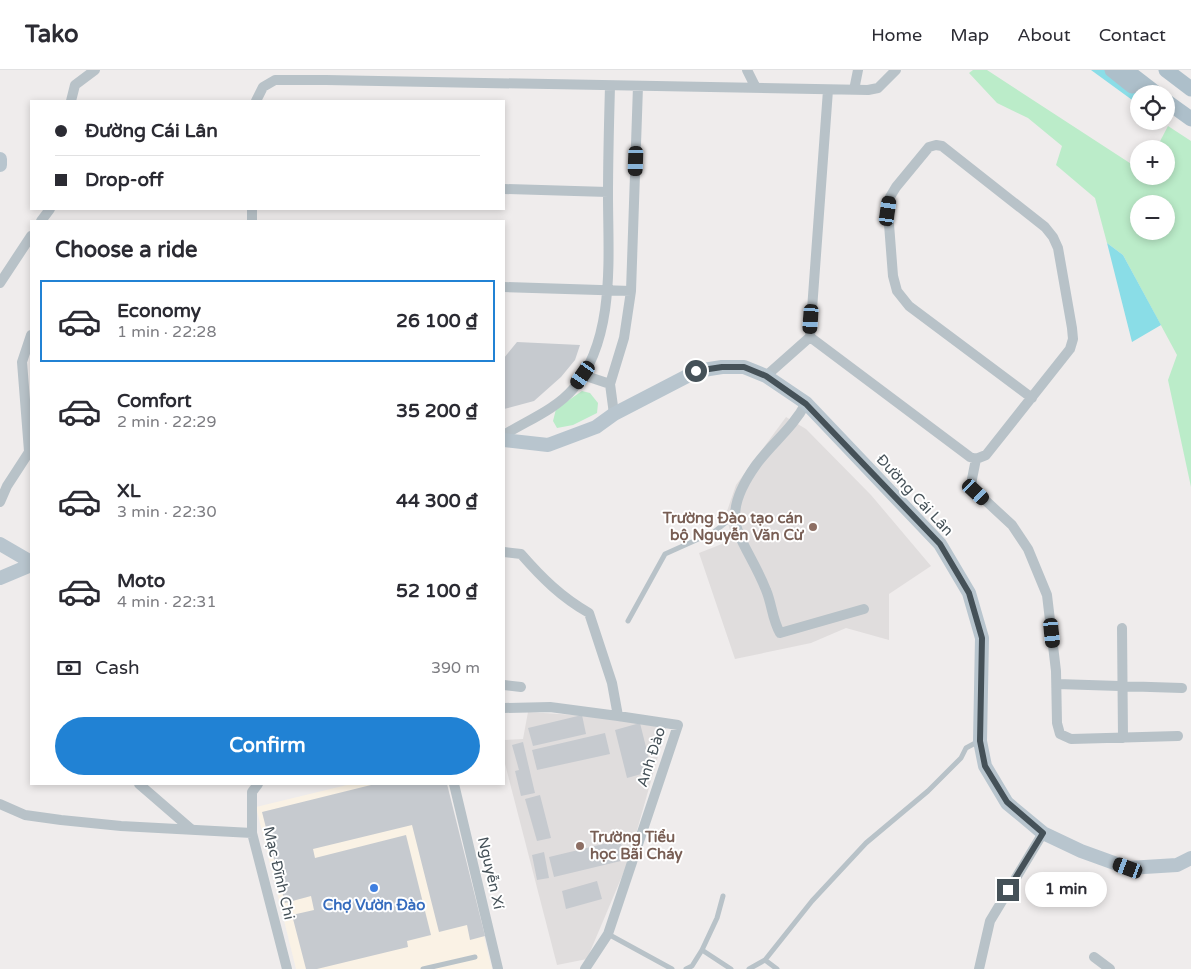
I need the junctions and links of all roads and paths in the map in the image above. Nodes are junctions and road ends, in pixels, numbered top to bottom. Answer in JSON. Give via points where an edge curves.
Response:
{"nodes":[{"id":1,"x":95,"y":70,"type":"edge"},
{"id":2,"x":747,"y":70,"type":"edge"},
{"id":3,"x":858,"y":70,"type":"edge"},
{"id":4,"x":896,"y":70,"type":"edge"},
{"id":5,"x":1112,"y":70,"type":"edge"},
{"id":6,"x":1126,"y":70,"type":"edge"},
{"id":7,"x":1166,"y":70,"type":"edge"},
{"id":8,"x":1180,"y":70,"type":"edge"},
{"id":9,"x":326,"y":75,"type":"edge"},
{"id":10,"x":1191,"y":78,"type":"edge"},
{"id":11,"x":1131,"y":85,"type":"edge"},
{"id":12,"x":1145,"y":85,"type":"edge"},
{"id":13,"x":610,"y":86,"type":"junction"},
{"id":14,"x":638,"y":86,"type":"junction"},
{"id":15,"x":756,"y":88,"type":"junction"},
{"id":16,"x":1191,"y":89,"type":"edge"},
{"id":17,"x":828,"y":90,"type":"junction"},
{"id":18,"x":854,"y":90,"type":"junction"},
{"id":19,"x":71,"y":100,"type":"edge"},
{"id":20,"x":256,"y":100,"type":"edge"},
{"id":21,"x":1178,"y":116,"type":"edge"},
{"id":22,"x":1191,"y":130,"type":"edge"},
{"id":23,"x":0,"y":159,"type":"edge"},
{"id":24,"x":0,"y":165,"type":"edge"},
{"id":25,"x":505,"y":189,"type":"edge"},
{"id":26,"x":608,"y":192,"type":"junction"},
{"id":27,"x":30,"y":237,"type":"edge"},
{"id":28,"x":0,"y":282,"type":"edge"},
{"id":29,"x":505,"y":287,"type":"edge"},
{"id":30,"x":608,"y":290,"type":"junction"},
{"id":31,"x":631,"y":291,"type":"junction"},
{"id":32,"x":810,"y":337,"type":"junction"},
{"id":33,"x":30,"y":338,"type":"edge"},
{"id":34,"x":583,"y":375,"type":"junction"},
{"id":35,"x":766,"y":376,"type":"junction"},
{"id":36,"x":610,"y":384,"type":"junction"},
{"id":37,"x":1032,"y":398,"type":"junction"},
{"id":38,"x":806,"y":404,"type":"junction"},
{"id":39,"x":614,"y":414,"type":"junction"},
{"id":40,"x":505,"y":434,"type":"edge"},
{"id":41,"x":505,"y":440,"type":"edge"},
{"id":42,"x":30,"y":450,"type":"edge"},
{"id":43,"x":976,"y":458,"type":"junction"},
{"id":44,"x":0,"y":502,"type":"edge"},
{"id":45,"x":734,"y":516,"type":"junction"},
{"id":46,"x":0,"y":544,"type":"edge"},
{"id":47,"x":505,"y":552,"type":"edge"},
{"id":48,"x":30,"y":562,"type":"edge"},
{"id":49,"x":30,"y":563,"type":"edge"},
{"id":50,"x":0,"y":578,"type":"edge"},
{"id":51,"x":864,"y":609,"type":"dead end"},
{"id":52,"x":628,"y":621,"type":"dead end"},
{"id":53,"x":1122,"y":628,"type":"dead end"},
{"id":54,"x":1057,"y":684,"type":"junction"},
{"id":55,"x":505,"y":685,"type":"edge"},
{"id":56,"x":1122,"y":686,"type":"junction"},
{"id":57,"x":521,"y":687,"type":"dead end"},
{"id":58,"x":1182,"y":688,"type":"dead end"},
{"id":59,"x":505,"y":708,"type":"edge"},
{"id":60,"x":618,"y":716,"type":"junction"},
{"id":61,"x":1178,"y":736,"type":"dead end"},
{"id":62,"x":1123,"y":738,"type":"junction"},
{"id":63,"x":980,"y":741,"type":"junction"},
{"id":64,"x":140,"y":785,"type":"edge"},
{"id":65,"x":257,"y":785,"type":"edge"},
{"id":66,"x":454,"y":785,"type":"edge"},
{"id":67,"x":0,"y":804,"type":"edge"},
{"id":68,"x":191,"y":829,"type":"junction"},
{"id":69,"x":252,"y":833,"type":"junction"},
{"id":70,"x":1043,"y":833,"type":"junction"},
{"id":71,"x":1191,"y":858,"type":"edge"},
{"id":72,"x":723,"y":896,"type":"dead end"},
{"id":73,"x":608,"y":934,"type":"junction"},
{"id":74,"x":702,"y":950,"type":"junction"},
{"id":75,"x":475,"y":957,"type":"dead end"},
{"id":76,"x":1094,"y":957,"type":"dead end"},
{"id":77,"x":765,"y":960,"type":"junction"},
{"id":78,"x":287,"y":969,"type":"edge"},
{"id":79,"x":423,"y":969,"type":"edge"},
{"id":80,"x":498,"y":969,"type":"edge"},
{"id":81,"x":585,"y":969,"type":"edge"},
{"id":82,"x":672,"y":969,"type":"edge"},
{"id":83,"x":686,"y":969,"type":"edge"},
{"id":84,"x":731,"y":969,"type":"edge"},
{"id":85,"x":749,"y":969,"type":"edge"},
{"id":86,"x":777,"y":969,"type":"edge"},
{"id":87,"x":979,"y":969,"type":"edge"},
{"id":88,"x":1110,"y":969,"type":"edge"}],
"edges":[{"from":1,"to":19,"type":"street","via":[[75,85]]},
{"from":2,"to":15,"type":"street"},
{"from":3,"to":18,"type":"street"},
{"from":4,"to":18,"type":"street","via":[[878,88]]},
{"from":5,"to":11,"type":"main road"},
{"from":6,"to":12,"type":"main road"},
{"from":7,"to":16,"type":"main road"},
{"from":8,"to":10,"type":"main road"},
{"from":9,"to":13,"type":"street"},
{"from":9,"to":20,"type":"street","via":[[275,80],[263,87]]},
{"from":13,"to":14,"type":"street"},
{"from":13,"to":26,"type":"street"},
{"from":14,"to":15,"type":"street"},
{"from":14,"to":31,"type":"street"},
{"from":15,"to":17,"type":"street"},
{"from":17,"to":18,"type":"street"},
{"from":17,"to":32,"type":"street"},
{"from":21,"to":22,"type":"main road"},
{"from":23,"to":24,"type":"main road"},
{"from":25,"to":26,"type":"street"},
{"from":26,"to":30,"type":"street"},
{"from":27,"to":28,"type":"street"},
{"from":29,"to":30,"type":"street"},
{"from":30,"to":31,"type":"street"},
{"from":30,"to":34,"type":"street","via":[[598,344]]},
{"from":31,"to":36,"type":"street","via":[[624,338]]},
{"from":32,"to":35,"type":"street"},
{"from":32,"to":43,"type":"street","via":[[962,451]]},
{"from":33,"to":42,"type":"street","via":[[22,362]]},
{"from":34,"to":36,"type":"street"},
{"from":34,"to":40,"type":"street","via":[[560,402]]},
{"from":35,"to":38,"type":"main road","name":"Đường Cái Lân"},
{"from":35,"to":39,"type":"main road","name":"Đường Cái Lân","via":[[744,367],[696,371]]},
{"from":36,"to":39,"type":"street"},
{"from":37,"to":37,"type":"street","via":[[1070,350],[1073,338],[1058,248],[1045,227],[942,146],[929,147],[890,197],[888,211],[897,291],[909,306]]},
{"from":37,"to":43,"type":"street","via":[[986,455]]},
{"from":38,"to":45,"type":"street","via":[[740,489]]},
{"from":38,"to":63,"type":"main road","name":"Đường Cái Lân","via":[[940,544],[969,593],[982,638]]},
{"from":39,"to":41,"type":"main road","name":"Đường Cái Lân","via":[[596,427],[548,445]]},
{"from":42,"to":44,"type":"street"},
{"from":43,"to":54,"type":"street","via":[[972,488],[1012,525],[1028,549],[1047,595]]},
{"from":45,"to":51,"type":"street","via":[[740,541],[767,591],[780,633]]},
{"from":45,"to":52,"type":"lane","via":[[714,532],[665,554]]},
{"from":46,"to":48,"type":"main road"},
{"from":47,"to":60,"type":"street","via":[[522,554],[544,580],[588,613],[612,683]]},
{"from":49,"to":50,"type":"main road"},
{"from":53,"to":56,"type":"street"},
{"from":54,"to":56,"type":"street"},
{"from":54,"to":62,"type":"street","via":[[1060,734],[1071,739]]},
{"from":55,"to":57,"type":"street"},
{"from":56,"to":58,"type":"street"},
{"from":56,"to":62,"type":"street"},
{"from":59,"to":60,"type":"street","via":[[550,707]]},
{"from":60,"to":73,"type":"street","name":"Anh Đào","via":[[678,725]]},
{"from":61,"to":62,"type":"street"},
{"from":63,"to":70,"type":"main road","name":"Đường Cái Lân","via":[[985,766],[1007,802]]},
{"from":63,"to":77,"type":"lane","via":[[966,748],[928,791],[866,843],[812,901]]},
{"from":64,"to":68,"type":"street"},
{"from":65,"to":69,"type":"street","name":"Mạc Đĩnh Chi","via":[[252,792]]},
{"from":66,"to":80,"type":"street","name":"Nguyễn Xí"},
{"from":67,"to":68,"type":"street","via":[[25,815],[60,820]]},
{"from":68,"to":69,"type":"street"},
{"from":69,"to":78,"type":"street","name":"Mạc Đĩnh Chi"},
{"from":70,"to":71,"type":"main road","name":"Đường Cái Lân","via":[[1128,868],[1177,865]]},
{"from":70,"to":87,"type":"street","via":[[990,921]]},
{"from":72,"to":74,"type":"lane"},
{"from":73,"to":81,"type":"street","name":"Anh Đào"},
{"from":73,"to":82,"type":"lane"},
{"from":74,"to":83,"type":"lane","via":[[692,966]]},
{"from":74,"to":84,"type":"lane"},
{"from":75,"to":79,"type":"lane"},
{"from":76,"to":88,"type":"street"},
{"from":77,"to":85,"type":"lane"},
{"from":77,"to":86,"type":"lane"}]}
